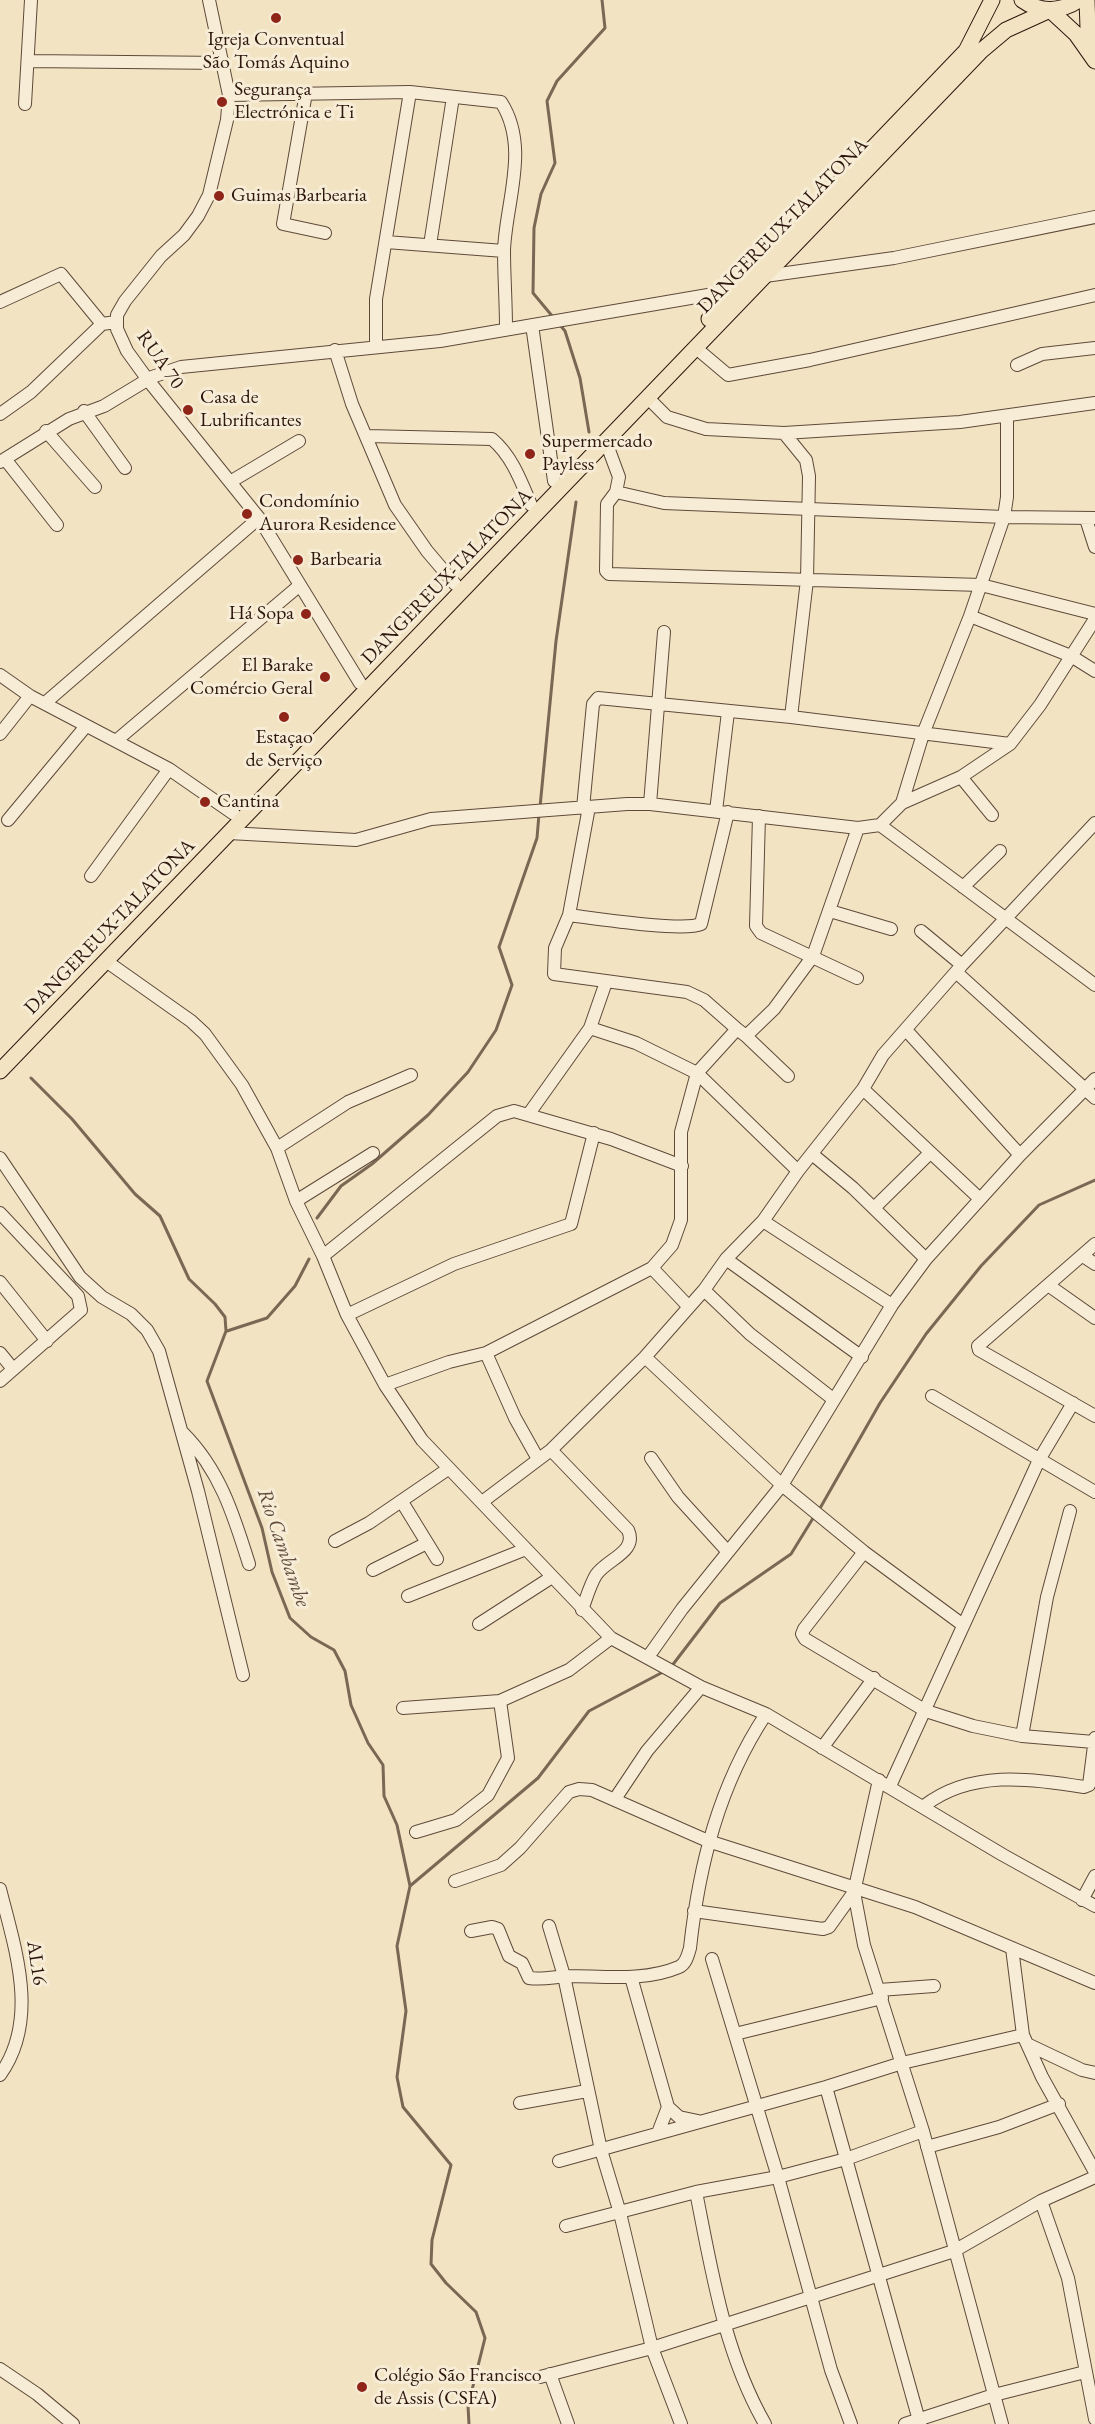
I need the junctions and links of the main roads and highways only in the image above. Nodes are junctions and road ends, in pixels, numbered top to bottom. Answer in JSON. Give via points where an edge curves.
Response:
{"nodes":[{"id":1,"x":992,"y":0,"type":"edge"},
{"id":2,"x":1022,"y":0,"type":"edge"},
{"id":3,"x":1079,"y":0,"type":"edge"},
{"id":4,"x":1087,"y":0,"type":"edge"},
{"id":5,"x":1050,"y":10,"type":"junction"},
{"id":6,"x":1095,"y":52,"type":"edge"},
{"id":7,"x":970,"y":55,"type":"junction"},
{"id":8,"x":1095,"y":61,"type":"edge"},
{"id":9,"x":31,"y":1033,"type":"junction"},
{"id":10,"x":0,"y":1059,"type":"edge"},
{"id":11,"x":0,"y":1071,"type":"edge"}],
"edges":[{"from":1,"to":7,"type":"main road"},
{"from":2,"to":5,"type":"main road"},
{"from":3,"to":5,"type":"main road"},
{"from":4,"to":6,"type":"main road","via":[[1088,28]]},
{"from":5,"to":7,"type":"main road","via":[[1001,33]]},
{"from":5,"to":8,"type":"main road","via":[[1076,34]]},
{"from":7,"to":9,"type":"main road","name":"DANGEREUX-TALATONA","via":[[737,290],[234,814]]},
{"from":7,"to":9,"type":"main road","name":"DANGEREUX-TALATONA","via":[[606,442],[106,961]]},
{"from":9,"to":10,"type":"main road","name":"DANGEREUX-TALATONA"},
{"from":9,"to":11,"type":"main road","name":"DANGEREUX-TALATONA"}]}
